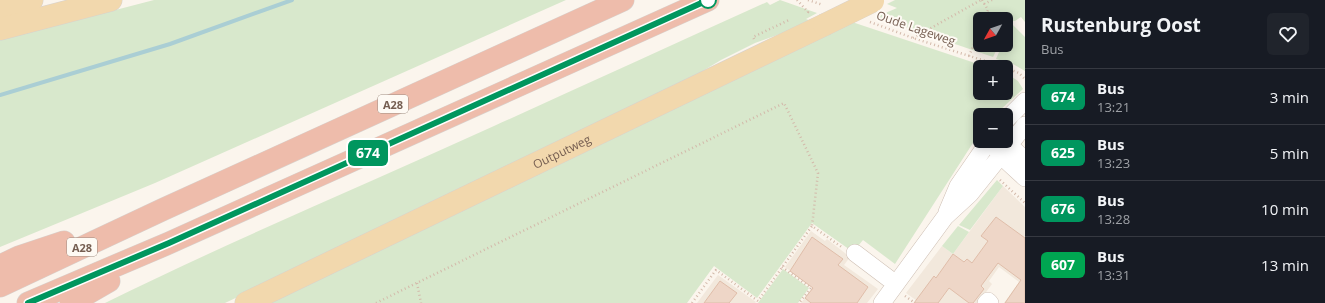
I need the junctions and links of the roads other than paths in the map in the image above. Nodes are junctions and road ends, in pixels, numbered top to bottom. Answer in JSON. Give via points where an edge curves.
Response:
{"nodes":[{"id":1,"x":32,"y":0,"type":"edge"},
{"id":2,"x":111,"y":0,"type":"edge"},
{"id":3,"x":623,"y":0,"type":"edge"},
{"id":4,"x":708,"y":0,"type":"edge"},
{"id":5,"x":872,"y":7,"type":"edge"},
{"id":6,"x":0,"y":8,"type":"edge"},
{"id":7,"x":0,"y":29,"type":"edge"},
{"id":8,"x":1025,"y":101,"type":"edge"},
{"id":9,"x":1013,"y":113,"type":"edge"},
{"id":10,"x":1025,"y":125,"type":"edge"},
{"id":11,"x":1013,"y":135,"type":"edge"},
{"id":12,"x":984,"y":148,"type":"edge"},
{"id":13,"x":998,"y":148,"type":"edge"},
{"id":14,"x":1002,"y":148,"type":"edge"},
{"id":15,"x":1005,"y":148,"type":"edge"},
{"id":16,"x":1025,"y":160,"type":"edge"},
{"id":17,"x":1025,"y":178,"type":"edge"},
{"id":18,"x":164,"y":209,"type":"junction"},
{"id":19,"x":945,"y":217,"type":"junction"},
{"id":20,"x":206,"y":226,"type":"junction"},
{"id":21,"x":855,"y":253,"type":"road end"},
{"id":22,"x":0,"y":266,"type":"edge"},
{"id":23,"x":896,"y":284,"type":"junction"},
{"id":24,"x":0,"y":286,"type":"edge"},
{"id":25,"x":28,"y":303,"type":"edge"},
{"id":26,"x":71,"y":303,"type":"edge"},
{"id":27,"x":246,"y":303,"type":"edge"},
{"id":28,"x":882,"y":303,"type":"edge"},
{"id":29,"x":986,"y":303,"type":"edge"},
{"id":30,"x":990,"y":303,"type":"edge"}],
"edges":[{"from":1,"to":6,"type":"main road"},
{"from":2,"to":7,"type":"main road"},
{"from":3,"to":18,"type":"highway","number":"A28"},
{"from":4,"to":20,"type":"highway","number":"A28"},
{"from":5,"to":27,"type":"main road","name":"Outputweg","bridge":true,"via":[[826,16]]},
{"from":8,"to":9,"type":"street"},
{"from":10,"to":11,"type":"street"},
{"from":12,"to":19,"type":"street","via":[[958,186]]},
{"from":13,"to":19,"type":"street","via":[[970,194]]},
{"from":14,"to":17,"type":"street"},
{"from":15,"to":16,"type":"street"},
{"from":18,"to":22,"type":"highway","number":"A28","via":[[19,257]]},
{"from":18,"to":24,"type":"highway","number":"A28"},
{"from":19,"to":23,"type":"street"},
{"from":20,"to":25,"type":"highway","number":"A28"},
{"from":20,"to":26,"type":"highway"},
{"from":21,"to":23,"type":"street"},
{"from":23,"to":28,"type":"street"},
{"from":29,"to":30,"type":"street"}]}
